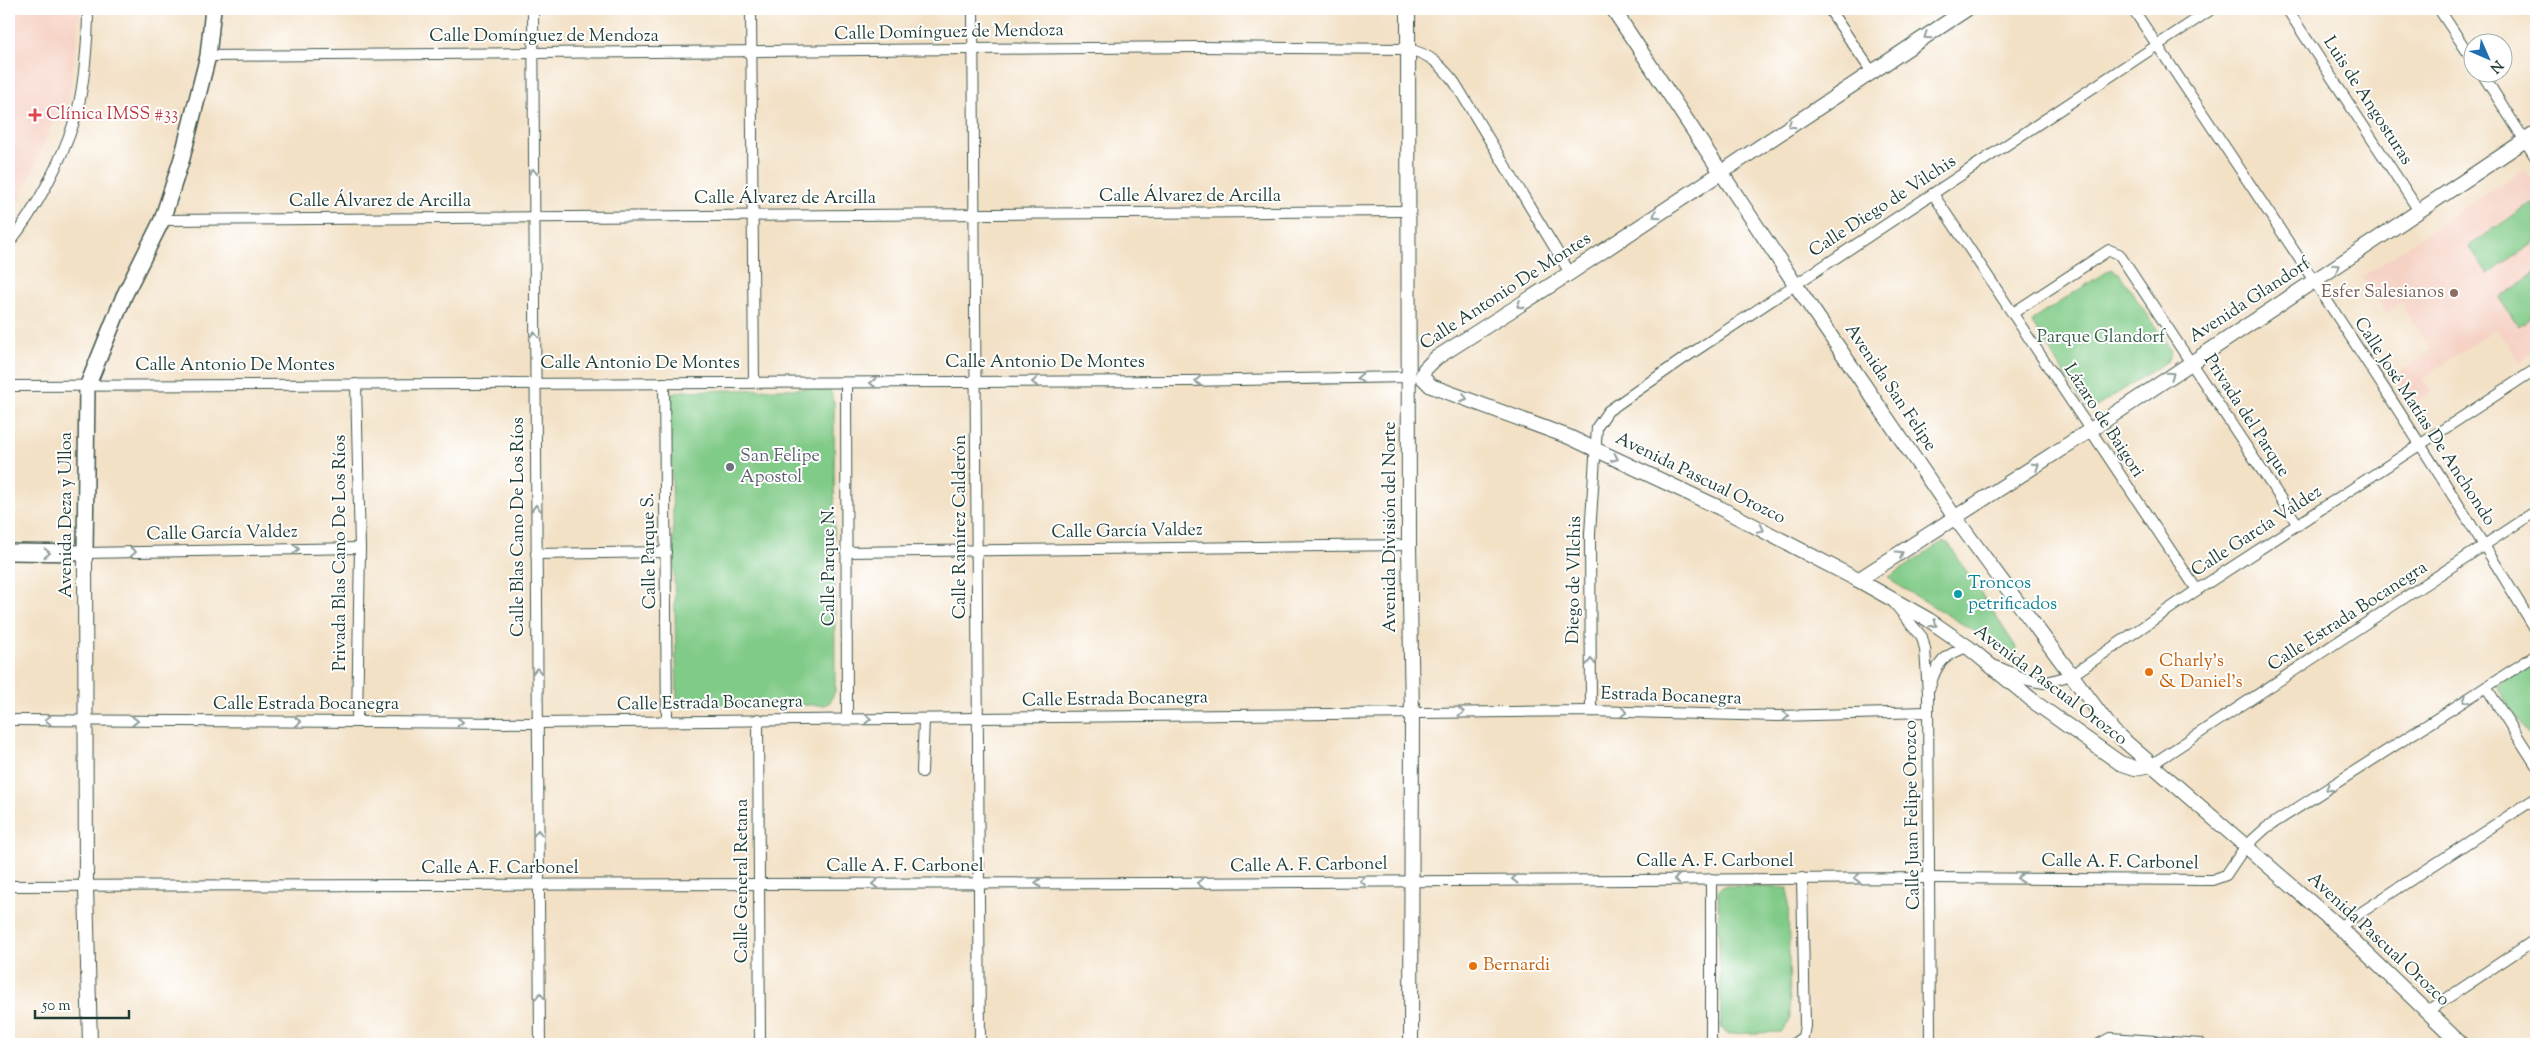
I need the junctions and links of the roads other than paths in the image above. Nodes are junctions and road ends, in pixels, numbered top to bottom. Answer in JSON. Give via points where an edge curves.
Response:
{"nodes":[{"id":1,"x":88,"y":9,"type":"edge"},
{"id":2,"x":213,"y":9,"type":"edge"},
{"id":3,"x":533,"y":9,"type":"edge"},
{"id":4,"x":751,"y":9,"type":"edge"},
{"id":5,"x":973,"y":9,"type":"edge"},
{"id":6,"x":1408,"y":9,"type":"edge"},
{"id":7,"x":1829,"y":9,"type":"edge"},
{"id":8,"x":1967,"y":9,"type":"edge"},
{"id":9,"x":2132,"y":9,"type":"edge"},
{"id":10,"x":2212,"y":9,"type":"edge"},
{"id":11,"x":2287,"y":9,"type":"edge"},
{"id":12,"x":2440,"y":9,"type":"edge"},
{"id":13,"x":1615,"y":11,"type":"edge"},
{"id":14,"x":2462,"y":44,"type":"edge"},
{"id":15,"x":2157,"y":45,"type":"junction"},
{"id":16,"x":973,"y":49,"type":"junction"},
{"id":17,"x":1408,"y":49,"type":"junction"},
{"id":18,"x":751,"y":52,"type":"junction"},
{"id":19,"x":532,"y":53,"type":"junction"},
{"id":20,"x":208,"y":56,"type":"junction"},
{"id":21,"x":1872,"y":72,"type":"junction"},
{"id":22,"x":2489,"y":82,"type":"edge"},
{"id":23,"x":2531,"y":137,"type":"edge"},
{"id":24,"x":2536,"y":158,"type":"edge"},
{"id":25,"x":1720,"y":172,"type":"junction"},
{"id":26,"x":1932,"y":194,"type":"junction"},
{"id":27,"x":1408,"y":211,"type":"junction"},
{"id":28,"x":2419,"y":211,"type":"junction"},
{"id":29,"x":975,"y":214,"type":"junction"},
{"id":30,"x":753,"y":216,"type":"junction"},
{"id":31,"x":534,"y":217,"type":"junction"},
{"id":32,"x":162,"y":220,"type":"junction"},
{"id":33,"x":9,"y":243,"type":"edge"},
{"id":34,"x":1570,"y":273,"type":"junction"},
{"id":35,"x":2314,"y":282,"type":"junction"},
{"id":36,"x":1795,"y":284,"type":"junction"},
{"id":37,"x":2013,"y":313,"type":"junction"},
{"id":38,"x":2191,"y":362,"type":"junction"},
{"id":39,"x":2536,"y":370,"type":"edge"},
{"id":40,"x":1415,"y":377,"type":"junction"},
{"id":41,"x":754,"y":382,"type":"junction"},
{"id":42,"x":976,"y":382,"type":"junction"},
{"id":43,"x":664,"y":383,"type":"junction"},
{"id":44,"x":846,"y":383,"type":"junction"},
{"id":45,"x":356,"y":384,"type":"junction"},
{"id":46,"x":534,"y":384,"type":"junction"},
{"id":47,"x":9,"y":386,"type":"edge"},
{"id":48,"x":87,"y":387,"type":"junction"},
{"id":49,"x":2090,"y":431,"type":"junction"},
{"id":50,"x":2420,"y":446,"type":"junction"},
{"id":51,"x":1596,"y":449,"type":"junction"},
{"id":52,"x":2536,"y":511,"type":"edge"},
{"id":53,"x":1956,"y":519,"type":"junction"},
{"id":54,"x":2298,"y":525,"type":"junction"},
{"id":55,"x":1409,"y":545,"type":"junction"},
{"id":56,"x":2485,"y":546,"type":"junction"},
{"id":57,"x":360,"y":548,"type":"junction"},
{"id":58,"x":9,"y":552,"type":"edge"},
{"id":59,"x":666,"y":552,"type":"junction"},
{"id":60,"x":846,"y":552,"type":"junction"},
{"id":61,"x":976,"y":552,"type":"junction"},
{"id":62,"x":85,"y":553,"type":"junction"},
{"id":63,"x":536,"y":554,"type":"junction"},
{"id":64,"x":1858,"y":580,"type":"junction"},
{"id":65,"x":2197,"y":590,"type":"junction"},
{"id":66,"x":1890,"y":598,"type":"junction"},
{"id":67,"x":2536,"y":630,"type":"edge"},
{"id":68,"x":1968,"y":647,"type":"junction"},
{"id":69,"x":2536,"y":655,"type":"edge"},
{"id":70,"x":1988,"y":662,"type":"junction"},
{"id":71,"x":2072,"y":675,"type":"junction"},
{"id":72,"x":2486,"y":687,"type":"junction"},
{"id":73,"x":1928,"y":692,"type":"junction"},
{"id":74,"x":1591,"y":711,"type":"junction"},
{"id":75,"x":1412,"y":712,"type":"junction"},
{"id":76,"x":1928,"y":712,"type":"junction"},
{"id":77,"x":758,"y":718,"type":"junction"},
{"id":78,"x":978,"y":718,"type":"junction"},
{"id":79,"x":847,"y":719,"type":"junction"},
{"id":80,"x":924,"y":719,"type":"junction"},
{"id":81,"x":9,"y":720,"type":"edge"},
{"id":82,"x":668,"y":720,"type":"junction"},
{"id":83,"x":87,"y":721,"type":"junction"},
{"id":84,"x":357,"y":722,"type":"junction"},
{"id":85,"x":537,"y":723,"type":"junction"},
{"id":86,"x":2151,"y":765,"type":"junction"},
{"id":87,"x":2536,"y":765,"type":"edge"},
{"id":88,"x":922,"y":772,"type":"dead end"},
{"id":89,"x":2536,"y":798,"type":"edge"},
{"id":90,"x":2245,"y":847,"type":"junction"},
{"id":91,"x":1802,"y":878,"type":"junction"},
{"id":92,"x":1930,"y":878,"type":"junction"},
{"id":93,"x":1710,"y":879,"type":"junction"},
{"id":94,"x":1411,"y":881,"type":"junction"},
{"id":95,"x":759,"y":883,"type":"junction"},
{"id":96,"x":980,"y":883,"type":"junction"},
{"id":97,"x":539,"y":885,"type":"junction"},
{"id":98,"x":9,"y":886,"type":"edge"},
{"id":99,"x":86,"y":886,"type":"junction"},
{"id":100,"x":2340,"y":927,"type":"junction"},
{"id":101,"x":2536,"y":939,"type":"edge"},
{"id":102,"x":2428,"y":1011,"type":"junction"},
{"id":103,"x":90,"y":1044,"type":"edge"},
{"id":104,"x":540,"y":1044,"type":"edge"},
{"id":105,"x":760,"y":1044,"type":"edge"},
{"id":106,"x":980,"y":1044,"type":"edge"},
{"id":107,"x":1411,"y":1044,"type":"edge"},
{"id":108,"x":1710,"y":1044,"type":"edge"},
{"id":109,"x":1793,"y":1044,"type":"edge"},
{"id":110,"x":1930,"y":1044,"type":"edge"},
{"id":111,"x":2099,"y":1044,"type":"edge"},
{"id":112,"x":2201,"y":1044,"type":"edge"},
{"id":113,"x":2461,"y":1044,"type":"edge"}],
"edges":[{"from":1,"to":33,"type":"street","via":[[76,117],[61,155],[23,226]]},
{"from":2,"to":20,"type":"main road","name":"Avenida Deza y Ulloa"},
{"from":3,"to":19,"type":"street","name":"Calle Blas Cano De Los Ríos"},
{"from":4,"to":18,"type":"street"},
{"from":5,"to":16,"type":"street","name":"Calle Ramírez Calderón"},
{"from":6,"to":17,"type":"main road","name":"Avenida División del Norte"},
{"from":7,"to":21,"type":"street"},
{"from":8,"to":21,"type":"main road","name":"Calle Antonio De Montes","one_way":true},
{"from":9,"to":15,"type":"street","name":"Calle José Matías De Anchondo"},
{"from":10,"to":15,"type":"street","name":"Calle Diego de Vilchis"},
{"from":11,"to":28,"type":"street","name":"Luis de Angosturas"},
{"from":12,"to":14,"type":"street"},
{"from":13,"to":25,"type":"main road","name":"Avenida San Felipe"},
{"from":15,"to":26,"type":"street","name":"Calle Diego de Vilchis"},
{"from":15,"to":35,"type":"street","name":"Calle José Matías De Anchondo"},
{"from":16,"to":17,"type":"street","name":"Calle Domínguez de Mendoza"},
{"from":16,"to":18,"type":"street","name":"Calle Domínguez de Mendoza"},
{"from":16,"to":29,"type":"street","name":"Calle Ramírez Calderón"},
{"from":17,"to":27,"type":"main road","name":"Avenida División del Norte"},
{"from":17,"to":34,"type":"street","name":"Calle Domínguez de Mendoza","via":[[1437,62],[1454,83]]},
{"from":18,"to":19,"type":"street","name":"Calle Domínguez de Mendoza"},
{"from":18,"to":30,"type":"street"},
{"from":19,"to":20,"type":"street","name":"Calle Domínguez de Mendoza"},
{"from":31,"to":19,"type":"street","name":"Calle Blas Cano De Los Ríos","one_way":true},
{"from":20,"to":32,"type":"main road","name":"Avenida Deza y Ulloa","via":[[198,104]]},
{"from":21,"to":25,"type":"main road","name":"Calle Antonio De Montes","one_way":true},
{"from":22,"to":23,"type":"street"},
{"from":23,"to":24,"type":"street"},
{"from":23,"to":28,"type":"main road","name":"Avenida Glandorf"},
{"from":25,"to":34,"type":"main road","name":"Calle Antonio De Montes","one_way":true},
{"from":25,"to":36,"type":"main road","name":"Avenida San Felipe"},
{"from":26,"to":36,"type":"street","name":"Calle Diego de Vilchis"},
{"from":26,"to":37,"type":"street","name":"Lázaro de Baigori"},
{"from":27,"to":29,"type":"street","name":"Calle Álvarez de Arcilla"},
{"from":27,"to":40,"type":"main road","name":"Avenida División del Norte"},
{"from":35,"to":28,"type":"main road","name":"Avenida Glandorf","one_way":true},
{"from":29,"to":30,"type":"street","name":"Calle Álvarez de Arcilla"},
{"from":29,"to":42,"type":"street","name":"Calle Ramírez Calderón"},
{"from":30,"to":31,"type":"street","name":"Calle Álvarez de Arcilla"},
{"from":30,"to":41,"type":"street"},
{"from":31,"to":32,"type":"street","name":"Calle Álvarez de Arcilla"},
{"from":46,"to":31,"type":"street","name":"Calle Blas Cano De Los Ríos","one_way":true},
{"from":32,"to":48,"type":"main road","name":"Avenida Deza y Ulloa","via":[[124,296]]},
{"from":34,"to":40,"type":"main road","name":"Calle Antonio De Montes","one_way":true,"via":[[1436,358]]},
{"from":35,"to":38,"type":"main road","name":"Avenida Glandorf"},
{"from":35,"to":50,"type":"street","name":"Calle José Matías De Anchondo"},
{"from":36,"to":51,"type":"street","name":"Calle Diego de Vilchis","via":[[1608,411],[1597,426]]},
{"from":36,"to":53,"type":"main road","name":"Avenida San Felipe"},
{"from":37,"to":38,"type":"street","name":"Privada del Parque","via":[[2104,252],[2113,251]]},
{"from":37,"to":49,"type":"street","name":"Lázaro de Baigori"},
{"from":49,"to":38,"type":"main road","name":"Avenida Glandorf","one_way":true},
{"from":38,"to":54,"type":"street","name":"Privada del Parque"},
{"from":39,"to":50,"type":"street","name":"Calle García Valdez"},
{"from":40,"to":42,"type":"street","name":"Calle Antonio De Montes","one_way":true},
{"from":40,"to":51,"type":"main road","name":"Avenida Pascual Orozco","one_way":true},
{"from":40,"to":55,"type":"main road","name":"Avenida División del Norte"},
{"from":41,"to":43,"type":"street","name":"Calle Antonio De Montes"},
{"from":41,"to":44,"type":"street","name":"Calle Antonio De Montes"},
{"from":42,"to":44,"type":"street","name":"Calle Antonio De Montes","one_way":true},
{"from":42,"to":61,"type":"street","name":"Calle Ramírez Calderón"},
{"from":43,"to":46,"type":"street","name":"Calle Antonio De Montes"},
{"from":43,"to":59,"type":"street","name":"Calle Parque S."},
{"from":44,"to":60,"type":"street","name":"Calle Parque N."},
{"from":45,"to":46,"type":"street","name":"Calle Antonio De Montes"},
{"from":45,"to":48,"type":"street","name":"Calle Antonio De Montes"},
{"from":45,"to":57,"type":"street","name":"Privada Blas Cano De Los Ríos"},
{"from":63,"to":46,"type":"street","name":"Calle Blas Cano De Los Ríos","one_way":true},
{"from":47,"to":48,"type":"street","name":"Calle Antonio De Montes"},
{"from":48,"to":62,"type":"main road","name":"Avenida Deza y Ulloa"},
{"from":53,"to":49,"type":"main road","name":"Avenida Glandorf","one_way":true},
{"from":49,"to":65,"type":"street","name":"Lázaro de Baigori"},
{"from":50,"to":54,"type":"street","name":"Calle García Valdez"},
{"from":50,"to":56,"type":"street","name":"Calle José Matías De Anchondo"},
{"from":51,"to":64,"type":"main road","name":"Avenida Pascual Orozco","one_way":true,"via":[[1720,508]]},
{"from":74,"to":51,"type":"street","name":"Diego de VIlchis","one_way":true,"via":[[1590,534]]},
{"from":52,"to":56,"type":"street","name":"Calle Estrada Bocanegra"},
{"from":64,"to":53,"type":"main road","name":"Avenida Glandorf","one_way":true},
{"from":53,"to":71,"type":"main road","name":"Avenida San Felipe"},
{"from":54,"to":65,"type":"street","name":"Calle García Valdez"},
{"from":55,"to":61,"type":"street","name":"Calle García Valdez"},
{"from":55,"to":75,"type":"main road","name":"Avenida División del Norte"},
{"from":56,"to":67,"type":"street","name":"Calle José Matías De Anchondo"},
{"from":56,"to":86,"type":"street","name":"Calle Estrada Bocanegra"},
{"from":62,"to":57,"type":"street","name":"Calle García Valdez","one_way":true},
{"from":57,"to":84,"type":"street","name":"Privada Blas Cano De Los Ríos"},
{"from":58,"to":62,"type":"main road","one_way":true},
{"from":59,"to":63,"type":"street"},
{"from":59,"to":82,"type":"street","name":"Calle Parque S."},
{"from":60,"to":61,"type":"street","name":"Calle García Valdez"},
{"from":60,"to":79,"type":"street","name":"Calle Parque N."},
{"from":61,"to":78,"type":"street","name":"Calle Ramírez Calderón"},
{"from":62,"to":83,"type":"main road","name":"Avenida Deza y Ulloa"},
{"from":85,"to":63,"type":"street","name":"Calle Blas Cano De Los Ríos","one_way":true},
{"from":64,"to":66,"type":"main road","name":"Avenida Pascual Orozco"},
{"from":65,"to":71,"type":"street","name":"Calle García Valdez"},
{"from":66,"to":68,"type":"main road","name":"Avenida Pascual Orozco","one_way":true},
{"from":66,"to":73,"type":"street","name":"Calle Juan Felipe Orozco","via":[[1922,637]]},
{"from":68,"to":70,"type":"main road","name":"Avenida Pascual Orozco"},
{"from":68,"to":73,"type":"street","via":[[1941,660]]},
{"from":69,"to":72,"type":"street","name":"Calle A. F. Carbonel"},
{"from":70,"to":71,"type":"street","name":"Calle García Valdez","via":[[2035,682],[2052,682]]},
{"from":70,"to":86,"type":"main road","name":"Avenida Pascual Orozco","via":[[2037,704],[2120,763],[2135,768]]},
{"from":71,"to":86,"type":"main road","name":"Avenida San Felipe","via":[[2113,731]]},
{"from":72,"to":87,"type":"street"},
{"from":72,"to":90,"type":"street","name":"Calle A. F. Carbonel","one_way":true,"via":[[2266,828]]},
{"from":73,"to":76,"type":"street","name":"Calle Juan Felipe Orozco"},
{"from":75,"to":74,"type":"street","name":"Estrada Bocanegra","one_way":true},
{"from":74,"to":76,"type":"street","name":"Estrada Bocanegra","one_way":true,"via":[[1777,716]]},
{"from":75,"to":78,"type":"street","name":"Calle Estrada Bocanegra"},
{"from":75,"to":94,"type":"main road","name":"Avenida División del Norte"},
{"from":76,"to":92,"type":"street","name":"Calle Juan Felipe Orozco"},
{"from":77,"to":79,"type":"street","name":"Calle Estrada Bocanegra"},
{"from":77,"to":82,"type":"street","name":"Calle Estrada Bocanegra"},
{"from":77,"to":95,"type":"street","name":"Calle General Retana"},
{"from":78,"to":80,"type":"street","name":"Calle Estrada Bocanegra"},
{"from":78,"to":96,"type":"street","name":"Calle Ramírez Calderón"},
{"from":79,"to":80,"type":"street","name":"Calle Estrada Bocanegra","one_way":true},
{"from":80,"to":88,"type":"street"},
{"from":83,"to":81,"type":"street","name":"Calle Estrada Bocanegra","one_way":true},
{"from":82,"to":85,"type":"street","name":"Calle Estrada Bocanegra"},
{"from":83,"to":84,"type":"street","name":"Calle Estrada Bocanegra","one_way":true},
{"from":83,"to":99,"type":"main road","name":"Avenida Deza y Ulloa"},
{"from":84,"to":85,"type":"street","name":"Calle Estrada Bocanegra","one_way":true},
{"from":97,"to":85,"type":"street","name":"Calle Blas Cano De Los Ríos","one_way":true},
{"from":86,"to":90,"type":"main road","name":"Avenida Pascual Orozco"},
{"from":89,"to":100,"type":"street"},
{"from":90,"to":92,"type":"street","name":"Calle A. F. Carbonel","one_way":true,"via":[[2226,874],[2212,880]]},
{"from":90,"to":100,"type":"main road","name":"Avenida Pascual Orozco"},
{"from":92,"to":91,"type":"street","name":"Calle A. F. Carbonel","one_way":true},
{"from":91,"to":93,"type":"street","name":"Calle A. F. Carbonel"},
{"from":91,"to":109,"type":"street","via":[[1805,1026],[1802,1037]]},
{"from":92,"to":110,"type":"street","name":"Calle Juan Felipe Orozco"},
{"from":93,"to":94,"type":"street","name":"Calle A. F. Carbonel","one_way":true},
{"from":93,"to":108,"type":"street"},
{"from":94,"to":96,"type":"street","name":"Calle A. F. Carbonel","one_way":true},
{"from":94,"to":107,"type":"main road","name":"Avenida División del Norte"},
{"from":96,"to":95,"type":"street","name":"Calle A. F. Carbonel","one_way":true},
{"from":95,"to":97,"type":"street","name":"Calle A. F. Carbonel"},
{"from":95,"to":105,"type":"street","name":"Calle General Retana"},
{"from":96,"to":106,"type":"street","name":"Calle Ramírez Calderón"},
{"from":97,"to":99,"type":"street","name":"Calle A. F. Carbonel"},
{"from":104,"to":97,"type":"street","name":"Calle Blas Cano De Los Ríos","one_way":true},
{"from":98,"to":99,"type":"street","name":"Calle A. F. Carbonel"},
{"from":99,"to":103,"type":"main road","name":"Avenida Deza y Ulloa"},
{"from":100,"to":102,"type":"main road","name":"Avenida Pascual Orozco"},
{"from":101,"to":102,"type":"street"},
{"from":102,"to":113,"type":"main road","name":"Avenida Pascual Orozco"},
{"from":111,"to":112,"type":"street","via":[[2110,1038]]}]}
